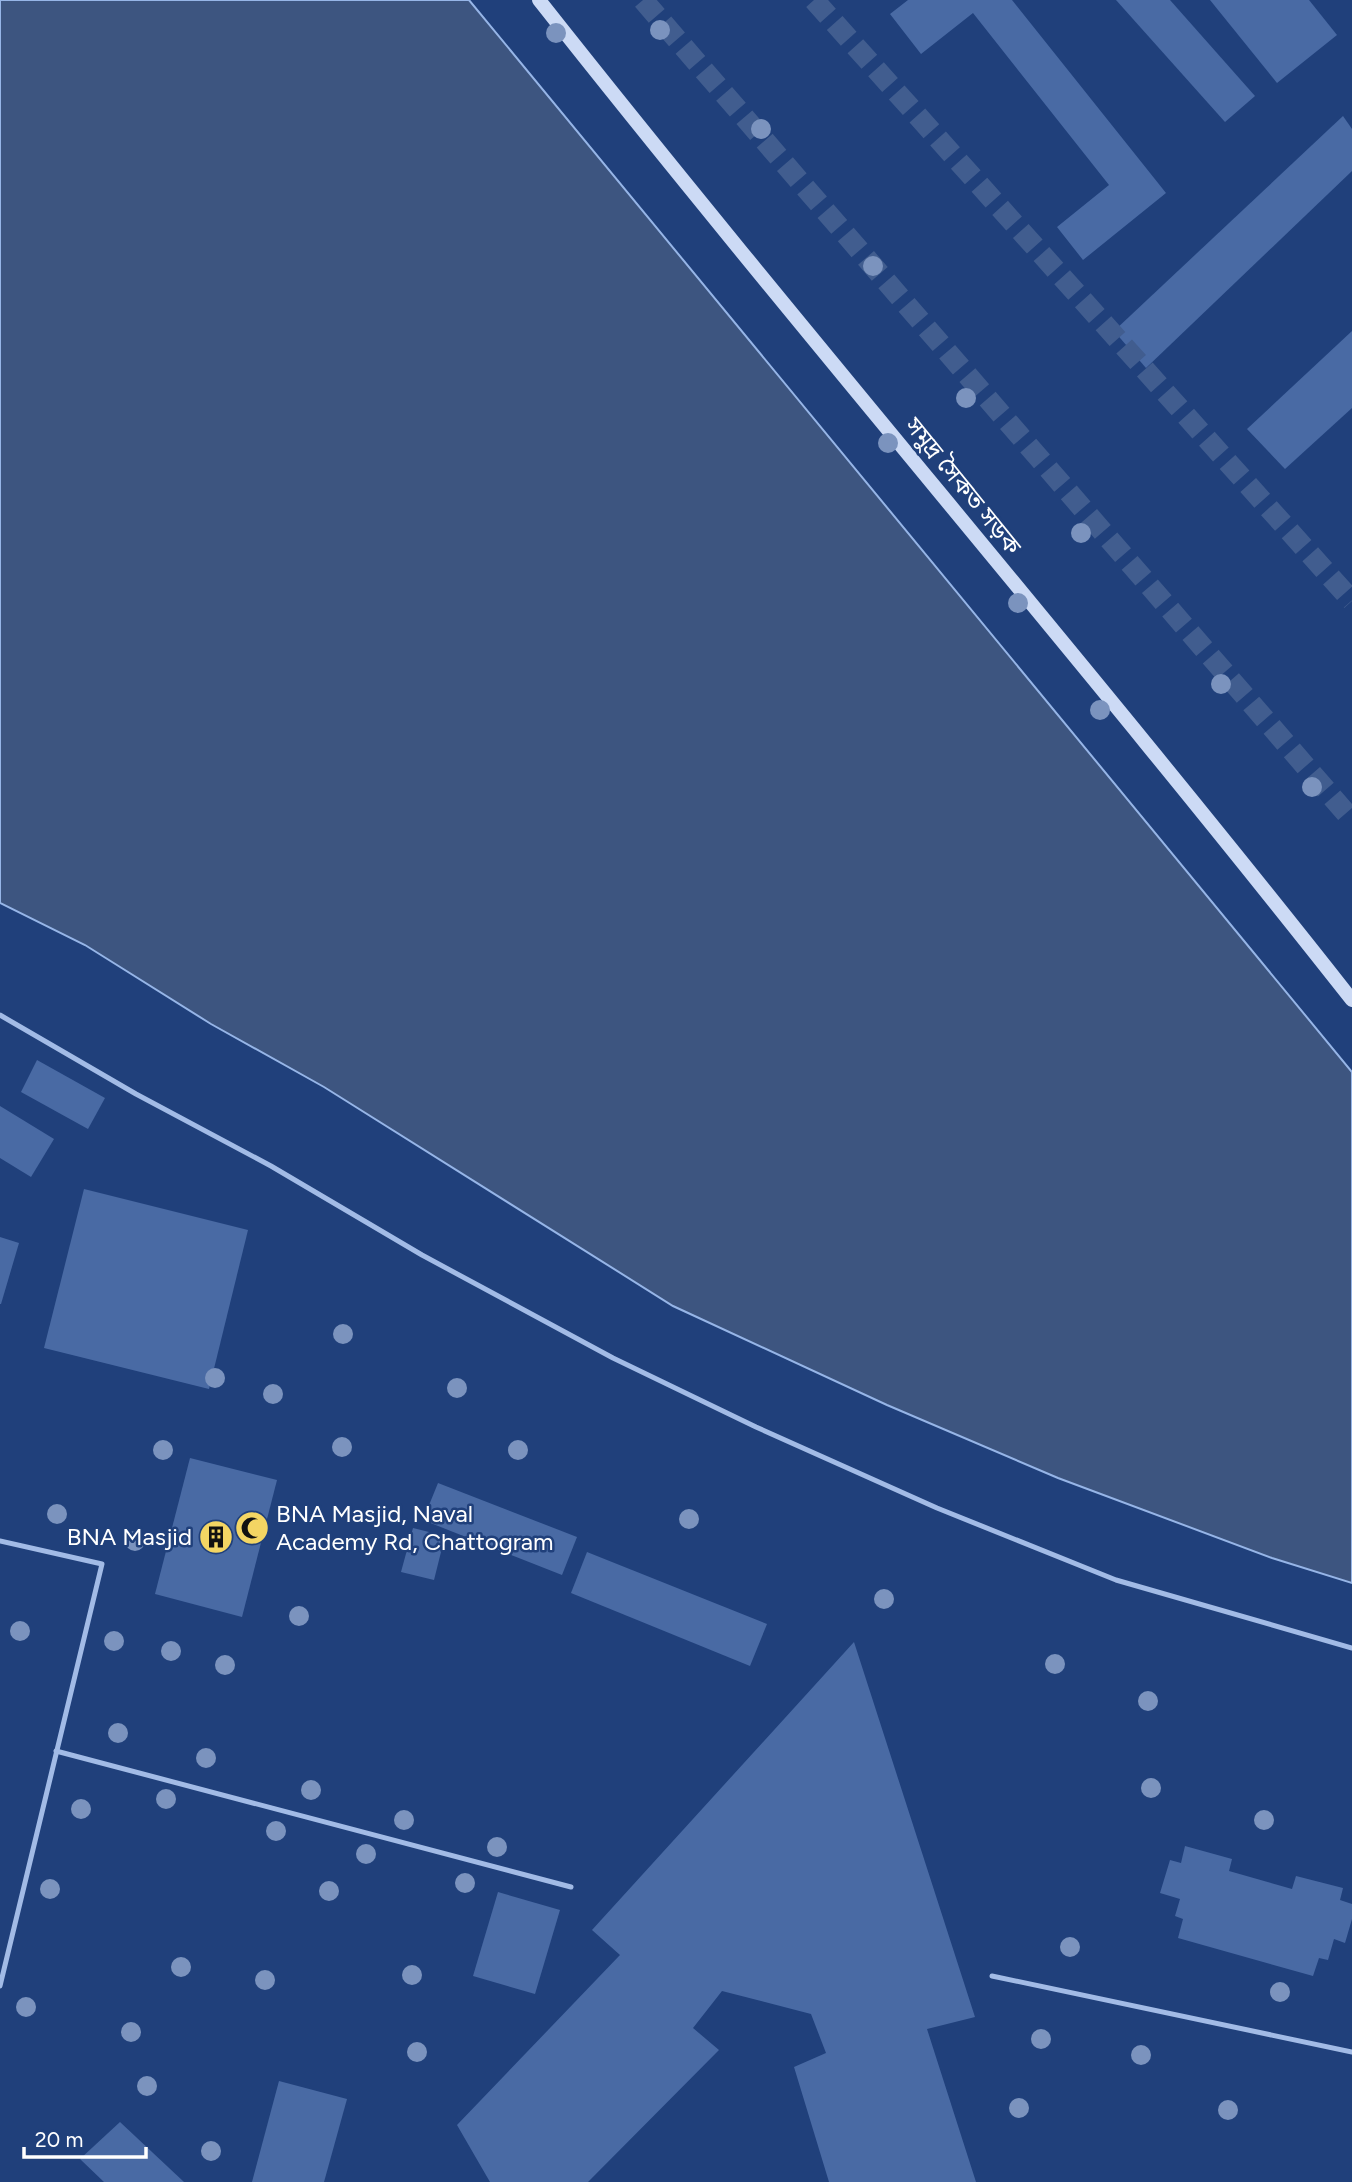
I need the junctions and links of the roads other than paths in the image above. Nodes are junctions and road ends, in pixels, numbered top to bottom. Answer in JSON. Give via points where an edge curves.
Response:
{"nodes":[{"id":1,"x":539,"y":0,"type":"edge"},
{"id":2,"x":1352,"y":1000,"type":"edge"},
{"id":3,"x":0,"y":1015,"type":"edge"},
{"id":4,"x":0,"y":1541,"type":"edge"},
{"id":5,"x":1352,"y":1648,"type":"edge"},
{"id":6,"x":56,"y":1751,"type":"junction"},
{"id":7,"x":571,"y":1887,"type":"dead end"},
{"id":8,"x":992,"y":1976,"type":"dead end"},
{"id":9,"x":0,"y":1986,"type":"edge"},
{"id":10,"x":1352,"y":2052,"type":"edge"}],
"edges":[{"from":1,"to":2,"type":"main road","name":"সমুদ্র সৈকত সড়ক","via":[[745,259],[1158,757]]},
{"from":3,"to":5,"type":"lane","via":[[422,1255],[613,1358],[756,1427],[937,1508],[1116,1580]]},
{"from":4,"to":6,"type":"lane","via":[[102,1564]]},
{"from":6,"to":7,"type":"lane"},
{"from":6,"to":9,"type":"lane"},
{"from":8,"to":10,"type":"lane"}]}
